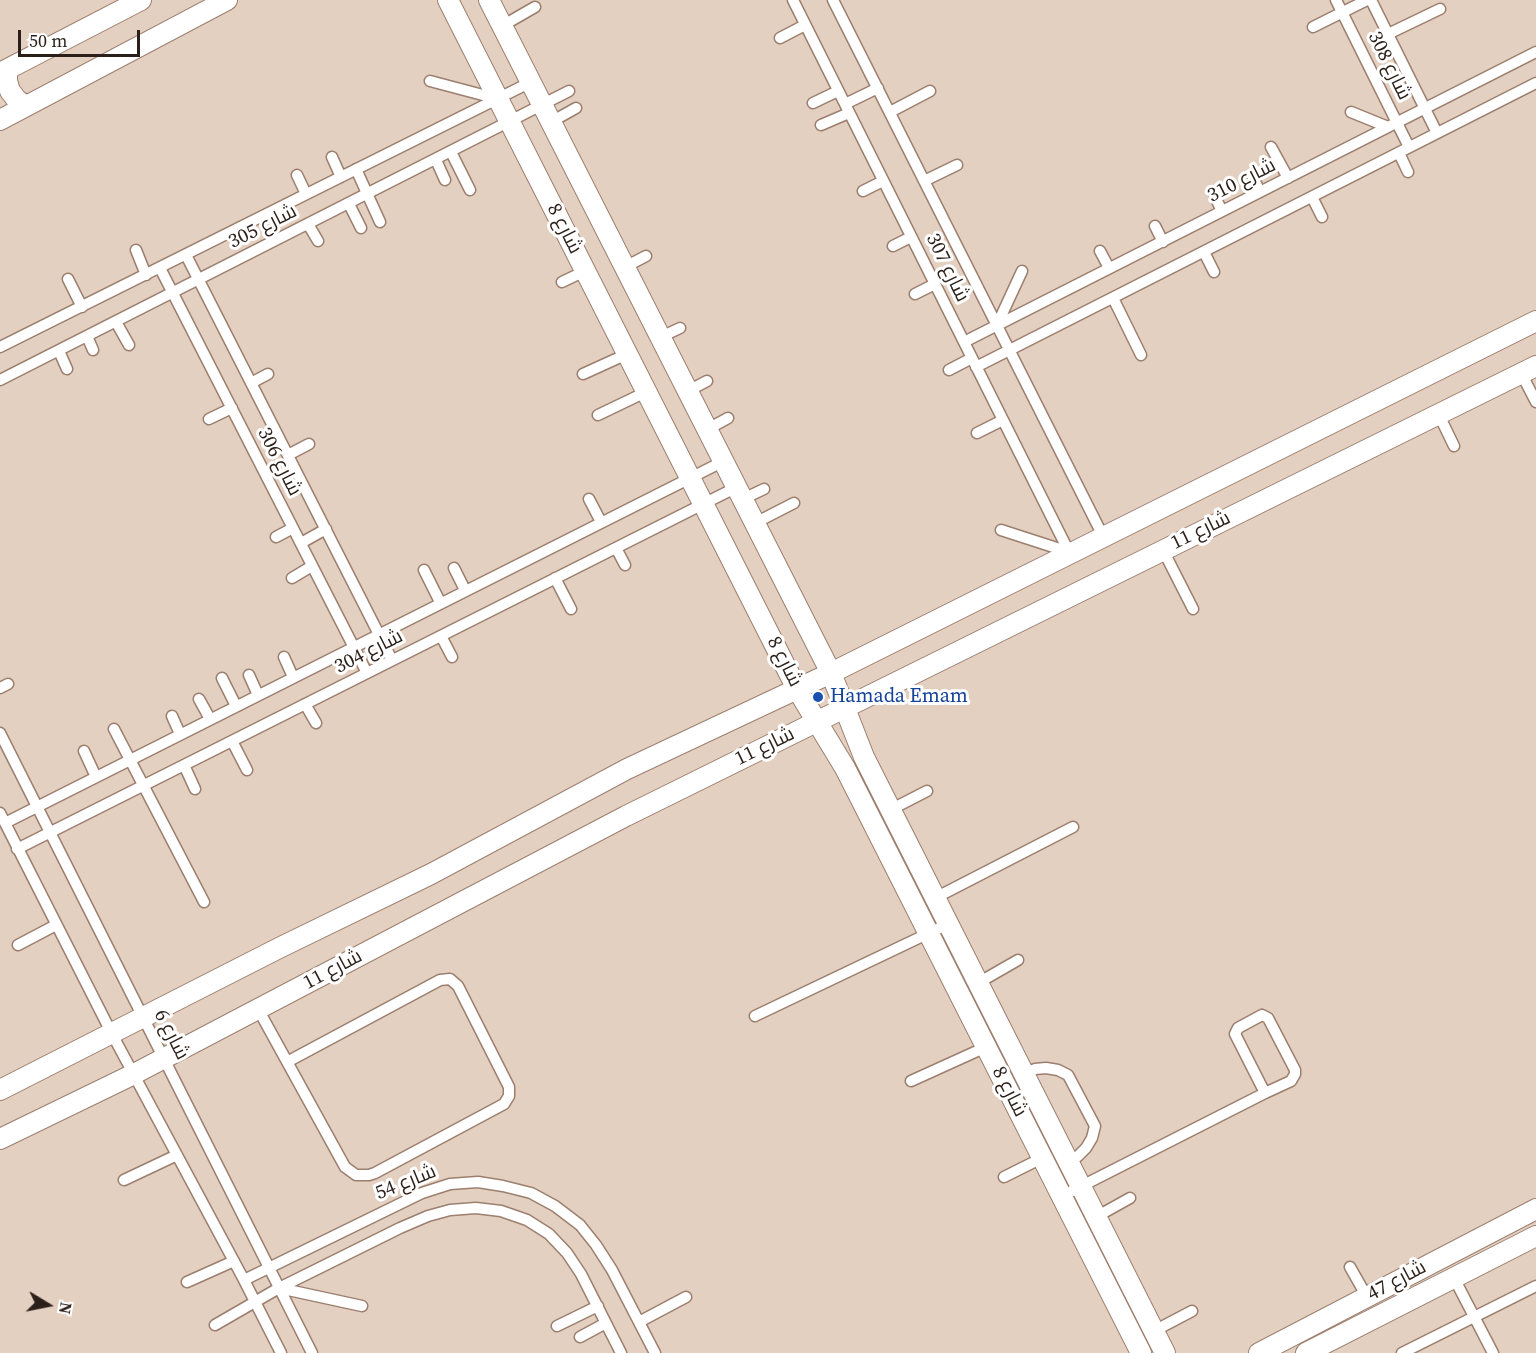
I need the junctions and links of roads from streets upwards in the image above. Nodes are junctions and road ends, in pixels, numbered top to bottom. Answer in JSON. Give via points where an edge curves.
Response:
{"nodes":[{"id":1,"x":141,"y":0,"type":"edge"},
{"id":2,"x":227,"y":0,"type":"edge"},
{"id":3,"x":448,"y":0,"type":"edge"},
{"id":4,"x":489,"y":0,"type":"edge"},
{"id":5,"x":3,"y":71,"type":"edge"},
{"id":6,"x":26,"y":106,"type":"junction"},
{"id":7,"x":0,"y":120,"type":"edge"},
{"id":8,"x":1536,"y":321,"type":"edge"},
{"id":9,"x":1529,"y":369,"type":"edge"},
{"id":10,"x":831,"y":673,"type":"junction"},
{"id":11,"x":797,"y":689,"type":"junction"},
{"id":12,"x":846,"y":708,"type":"junction"},
{"id":13,"x":816,"y":723,"type":"junction"},
{"id":14,"x":0,"y":1090,"type":"edge"},
{"id":15,"x":0,"y":1139,"type":"edge"},
{"id":16,"x":1536,"y":1209,"type":"edge"},
{"id":17,"x":1536,"y":1236,"type":"edge"},
{"id":18,"x":1141,"y":1353,"type":"edge"},
{"id":19,"x":1165,"y":1353,"type":"edge"},
{"id":20,"x":1259,"y":1353,"type":"edge"},
{"id":21,"x":1306,"y":1353,"type":"edge"}],
"edges":[{"from":1,"to":5,"type":"street"},
{"from":2,"to":6,"type":"street"},
{"from":3,"to":11,"type":"street","name":"شارع 8"},
{"from":4,"to":10,"type":"street","name":"شارع 8"},
{"from":5,"to":6,"type":"street","via":[[10,91]]},
{"from":6,"to":7,"type":"street"},
{"from":8,"to":10,"type":"street","name":"شارع 11"},
{"from":9,"to":12,"type":"street","name":"شارع 11"},
{"from":10,"to":11,"type":"street","name":"شارع 11"},
{"from":10,"to":12,"type":"street","name":"شارع 8"},
{"from":11,"to":13,"type":"street","name":"شارع 8"},
{"from":11,"to":14,"type":"street","name":"شارع 11","via":[[627,769],[431,874]]},
{"from":12,"to":13,"type":"street","name":"شارع 11"},
{"from":12,"to":19,"type":"street","name":"شارع 8","via":[[890,810]]},
{"from":13,"to":15,"type":"street","name":"شارع 11","via":[[626,816],[134,1074]]},
{"from":13,"to":18,"type":"street","name":"شارع 8","via":[[845,768]]},
{"from":16,"to":20,"type":"street","name":"شارع 47"},
{"from":17,"to":21,"type":"street","name":"شارع 47"}]}
